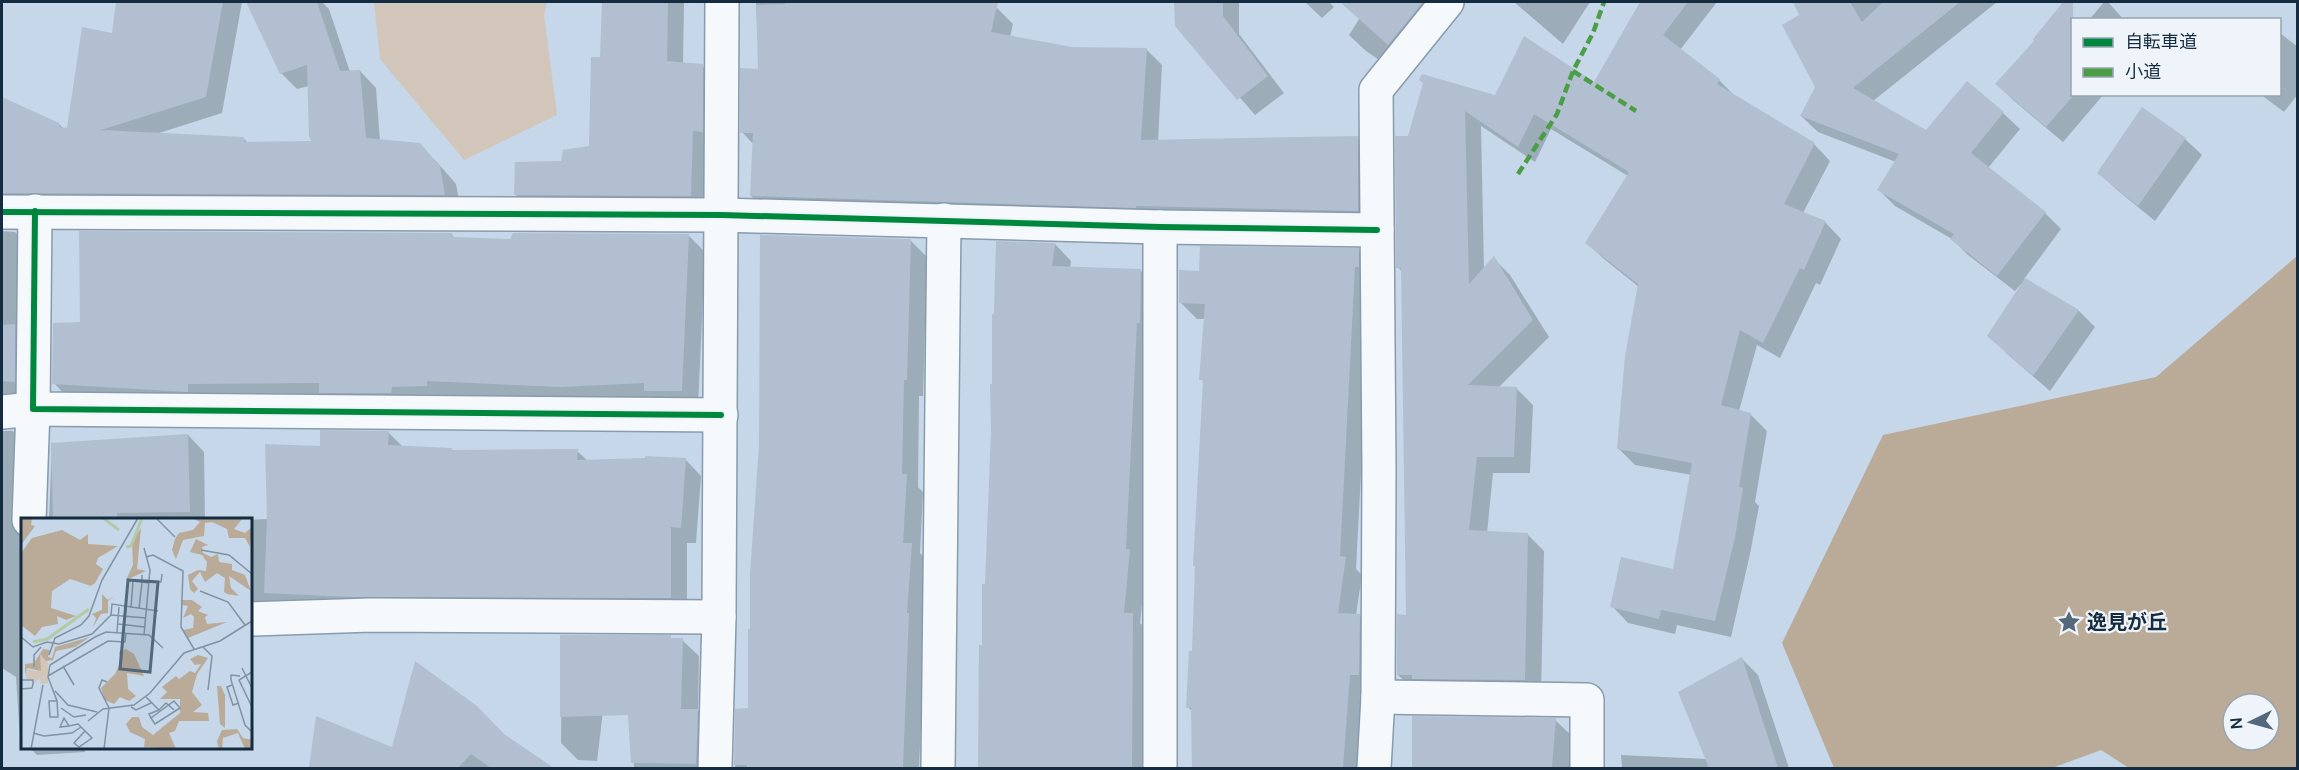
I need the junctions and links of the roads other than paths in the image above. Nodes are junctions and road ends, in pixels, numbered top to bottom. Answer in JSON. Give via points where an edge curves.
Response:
{"nodes":[{"id":1,"x":722,"y":2,"type":"edge"},
{"id":2,"x":1447,"y":2,"type":"edge"},
{"id":3,"x":35,"y":211,"type":"junction"},
{"id":4,"x":2,"y":212,"type":"edge"},
{"id":5,"x":722,"y":215,"type":"junction"},
{"id":6,"x":944,"y":220,"type":"junction"},
{"id":7,"x":1160,"y":227,"type":"junction"},
{"id":8,"x":1377,"y":230,"type":"junction"},
{"id":9,"x":17,"y":410,"type":"edge"},
{"id":10,"x":721,"y":415,"type":"junction"},
{"id":11,"x":29,"y":518,"type":"edge"},
{"id":12,"x":719,"y":617,"type":"junction"},
{"id":13,"x":252,"y":619,"type":"edge"},
{"id":14,"x":1378,"y":697,"type":"junction"},
{"id":15,"x":715,"y":768,"type":"edge"},
{"id":16,"x":938,"y":768,"type":"edge"},
{"id":17,"x":1160,"y":768,"type":"edge"},
{"id":18,"x":1374,"y":768,"type":"edge"},
{"id":19,"x":1587,"y":768,"type":"edge"}],
"edges":[{"from":1,"to":5,"type":"street"},
{"from":2,"to":8,"type":"street","via":[[1376,90]]},
{"from":3,"to":4,"type":"street"},
{"from":3,"to":5,"type":"street"},
{"from":3,"to":9,"type":"street"},
{"from":5,"to":6,"type":"street"},
{"from":5,"to":10,"type":"street"},
{"from":6,"to":7,"type":"street"},
{"from":6,"to":16,"type":"street"},
{"from":7,"to":8,"type":"street"},
{"from":7,"to":17,"type":"street"},
{"from":8,"to":14,"type":"street"},
{"from":9,"to":10,"type":"street"},
{"from":9,"to":11,"type":"street"},
{"from":10,"to":12,"type":"street"},
{"from":12,"to":13,"type":"street","via":[[371,615]]},
{"from":12,"to":15,"type":"street"},
{"from":14,"to":18,"type":"street"},
{"from":14,"to":19,"type":"street","via":[[1587,700]]}]}
